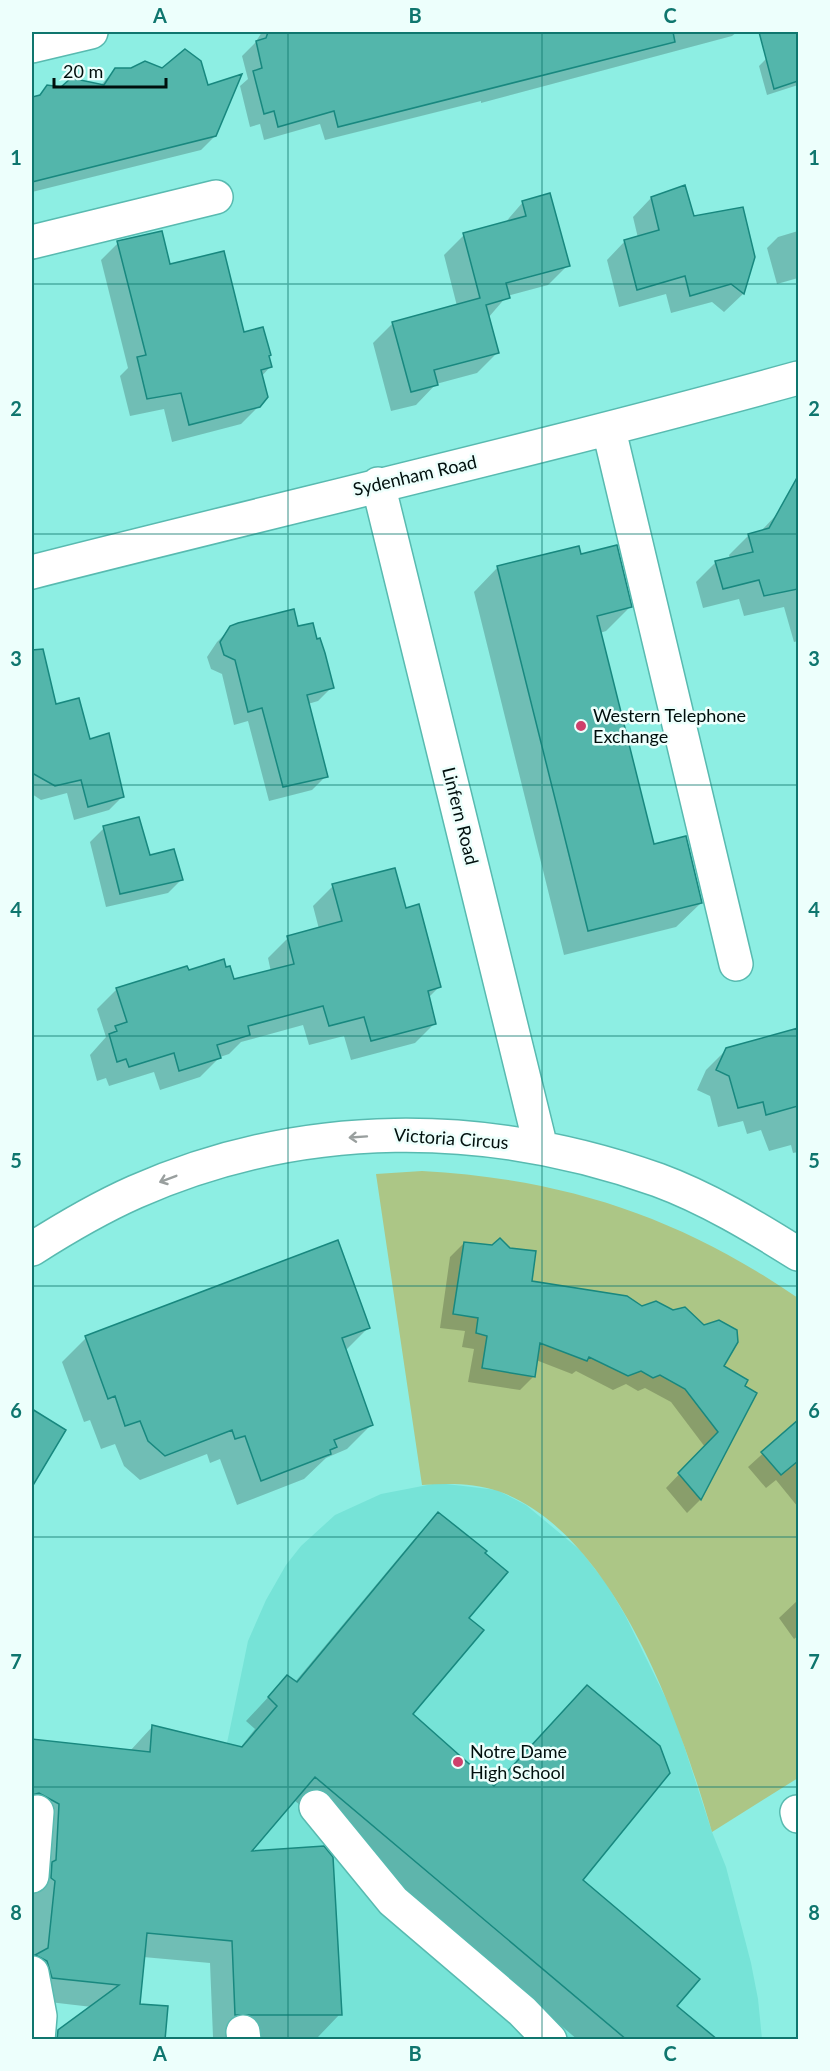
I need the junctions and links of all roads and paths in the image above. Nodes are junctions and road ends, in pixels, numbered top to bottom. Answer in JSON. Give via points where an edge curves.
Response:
{"nodes":[{"id":1,"x":91,"y":32,"type":"edge"},
{"id":2,"x":32,"y":46,"type":"edge"},
{"id":3,"x":216,"y":197,"type":"dead end"},
{"id":4,"x":32,"y":242,"type":"edge"},
{"id":5,"x":798,"y":378,"type":"edge"},
{"id":6,"x":609,"y":430,"type":"junction"},
{"id":7,"x":378,"y":484,"type":"junction"},
{"id":8,"x":32,"y":572,"type":"edge"},
{"id":9,"x":736,"y":964,"type":"dead end"},
{"id":10,"x":541,"y":1148,"type":"junction"},
{"id":11,"x":32,"y":1249,"type":"edge"},
{"id":12,"x":798,"y":1254,"type":"edge"},
{"id":13,"x":316,"y":1808,"type":"dead end"},
{"id":14,"x":38,"y":1812,"type":"dead end"},
{"id":15,"x":32,"y":1876,"type":"edge"},
{"id":16,"x":32,"y":1973,"type":"edge"},
{"id":17,"x":38,"y":2040,"type":"edge"},
{"id":18,"x":550,"y":2040,"type":"edge"}],
"edges":[{"from":1,"to":2,"type":"street"},
{"from":3,"to":4,"type":"street"},
{"from":5,"to":6,"type":"street","name":"Sydenham Road"},
{"from":6,"to":7,"type":"street","name":"Sydenham Road"},
{"from":6,"to":9,"type":"street"},
{"from":7,"to":8,"type":"street","name":"Sydenham Road"},
{"from":7,"to":10,"type":"street","name":"Linfern Road"},
{"from":10,"to":11,"type":"street","name":"Victoria Circus","one_way":true,"via":[[407,1133],[297,1142],[236,1156],[135,1191]]},
{"from":10,"to":12,"type":"street","name":"Victoria Circus","via":[[660,1181]]},
{"from":13,"to":18,"type":"street","via":[[393,1901],[522,2011]]},
{"from":14,"to":15,"type":"street"},
{"from":16,"to":17,"type":"street","via":[[40,2016]]}]}
